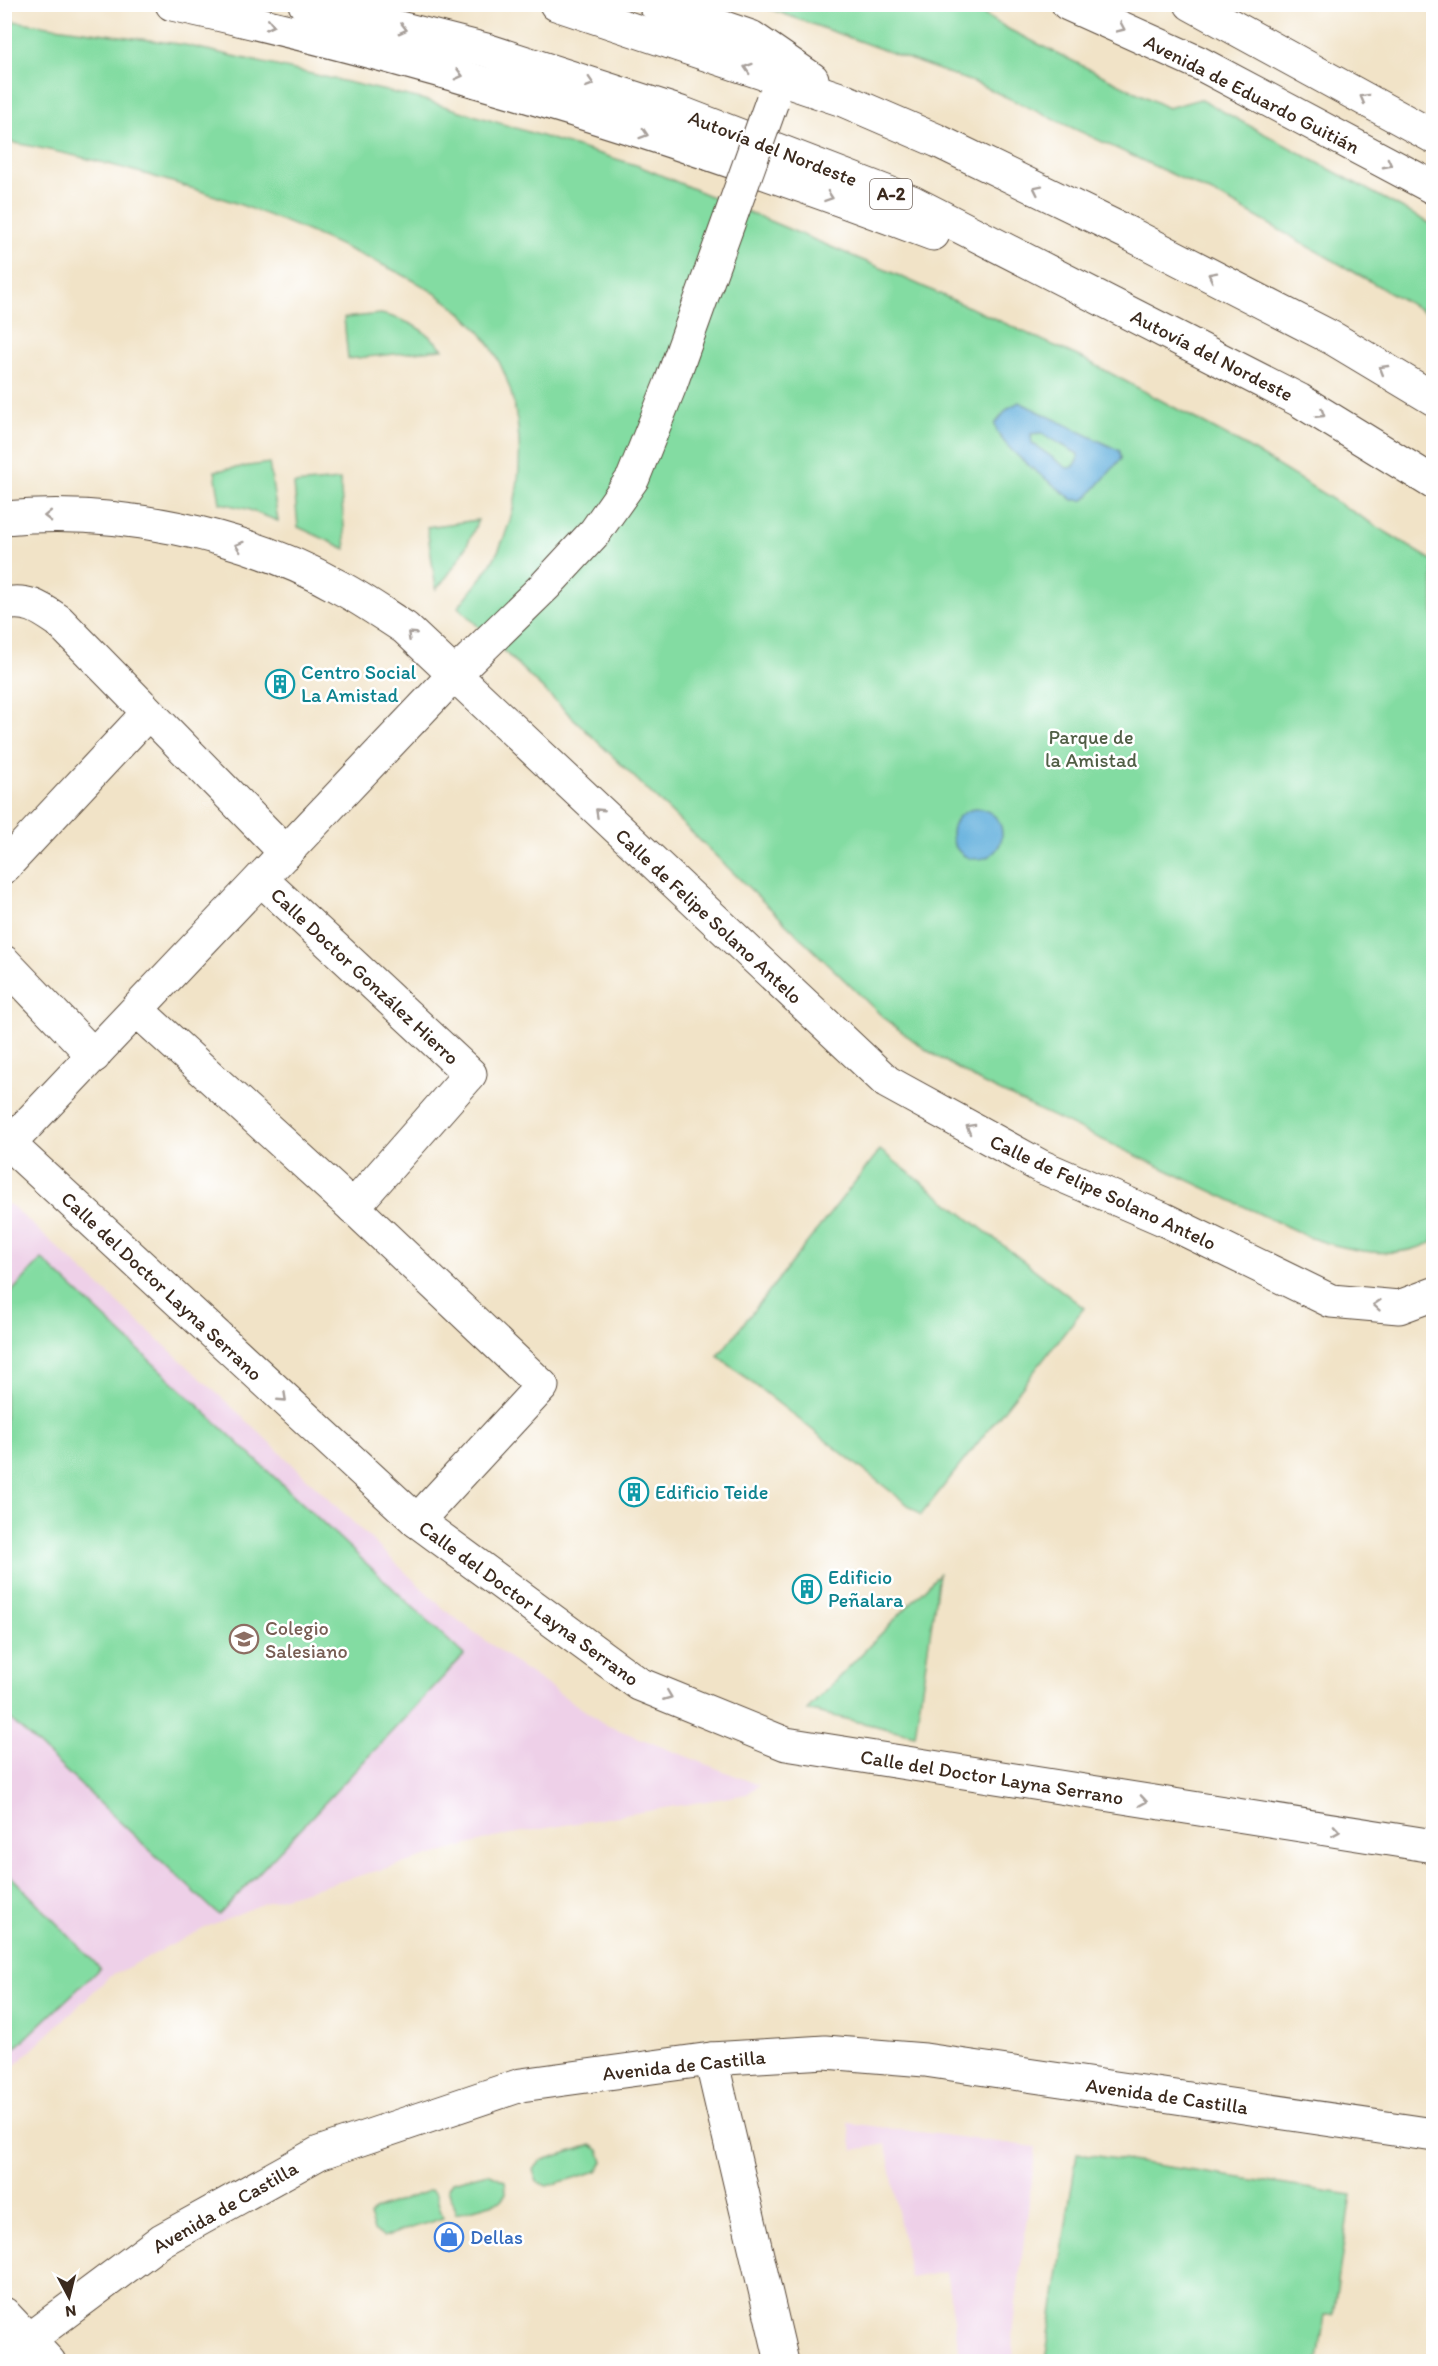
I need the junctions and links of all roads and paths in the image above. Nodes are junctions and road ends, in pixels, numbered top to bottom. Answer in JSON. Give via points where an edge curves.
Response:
{"nodes":[{"id":1,"x":172,"y":4,"type":"edge"},
{"id":2,"x":305,"y":4,"type":"edge"},
{"id":3,"x":556,"y":4,"type":"edge"},
{"id":4,"x":655,"y":4,"type":"edge"},
{"id":5,"x":1068,"y":4,"type":"edge"},
{"id":6,"x":1191,"y":4,"type":"edge"},
{"id":7,"x":843,"y":100,"type":"junction"},
{"id":8,"x":772,"y":101,"type":"dead end"},
{"id":9,"x":1434,"y":137,"type":"edge"},
{"id":10,"x":1434,"y":188,"type":"edge"},
{"id":11,"x":1101,"y":298,"type":"junction"},
{"id":12,"x":1434,"y":399,"type":"edge"},
{"id":13,"x":1434,"y":483,"type":"edge"},
{"id":14,"x":4,"y":518,"type":"edge"},
{"id":15,"x":4,"y":604,"type":"edge"},
{"id":16,"x":454,"y":675,"type":"junction"},
{"id":17,"x":147,"y":714,"type":"junction"},
{"id":18,"x":286,"y":853,"type":"junction"},
{"id":19,"x":4,"y":867,"type":"edge"},
{"id":20,"x":261,"y":879,"type":"junction"},
{"id":21,"x":4,"y":962,"type":"edge"},
{"id":22,"x":137,"y":1010,"type":"junction"},
{"id":23,"x":94,"y":1056,"type":"junction"},
{"id":24,"x":7,"y":1144,"type":"edge"},
{"id":25,"x":353,"y":1207,"type":"junction"},
{"id":26,"x":1434,"y":1294,"type":"edge"},
{"id":27,"x":417,"y":1521,"type":"junction"},
{"id":28,"x":1434,"y":1846,"type":"edge"},
{"id":29,"x":711,"y":2059,"type":"junction"},
{"id":30,"x":1434,"y":2135,"type":"edge"},
{"id":31,"x":4,"y":2314,"type":"edge"},
{"id":32,"x":39,"y":2351,"type":"edge"},
{"id":33,"x":4,"y":2361,"type":"edge"},
{"id":34,"x":782,"y":2361,"type":"edge"}],
"edges":[{"from":1,"to":11,"type":"main road","one_way":true,"via":[[290,30],[479,80],[901,222]]},
{"from":2,"to":11,"type":"main road","name":"Autovía del Nordeste","number":"A-2","one_way":true,"via":[[486,50],[681,112],[912,202]]},
{"from":7,"to":3,"type":"main road","one_way":true},
{"from":4,"to":7,"type":"main road","via":[[751,37]]},
{"from":5,"to":10,"type":"main road","name":"Avenida de Eduardo Guitián","one_way":true,"via":[[1199,63]]},
{"from":9,"to":6,"type":"main road","one_way":true},
{"from":12,"to":7,"type":"main road","one_way":true,"via":[[1334,339],[1130,234],[938,141]]},
{"from":8,"to":16,"type":"main road","name":"Calle Doctor González Hierro","bridge":true,"via":[[633,478],[595,532]]},
{"from":11,"to":13,"type":"main road","name":"Autovía del Nordeste","number":"A-2","one_way":true,"via":[[1299,400]]},
{"from":16,"to":14,"type":"main road","name":"Calle de Felipe Solano Antelo","one_way":true,"via":[[405,628],[339,586],[278,559],[194,531],[96,515]]},
{"from":15,"to":17,"type":"main road","name":"Calle Doctor González Hierro","via":[[35,604],[59,621]]},
{"from":16,"to":18,"type":"main road","name":"Calle Doctor González Hierro"},
{"from":26,"to":16,"type":"main road","name":"Calle de Felipe Solano Antelo","one_way":true,"via":[[1399,1307],[1331,1301],[1163,1219],[1040,1166],[886,1082]]},
{"from":17,"to":18,"type":"main road","name":"Calle Doctor González Hierro"},
{"from":17,"to":19,"type":"main road"},
{"from":18,"to":20,"type":"main road","name":"Calle Doctor González Hierro"},
{"from":20,"to":22,"type":"main road","name":"Calle Doctor González Hierro"},
{"from":20,"to":25,"type":"main road","name":"Calle Doctor González Hierro","via":[[470,1074]]},
{"from":21,"to":23,"type":"main road"},
{"from":22,"to":23,"type":"main road","name":"Calle Doctor González Hierro"},
{"from":22,"to":25,"type":"main road"},
{"from":23,"to":24,"type":"main road","name":"Calle Doctor González Hierro"},
{"from":24,"to":27,"type":"main road","name":"Calle del Doctor Layna Serrano","one_way":true},
{"from":25,"to":27,"type":"main road","via":[[542,1386]]},
{"from":27,"to":28,"type":"main road","name":"Calle del Doctor Layna Serrano","one_way":true,"via":[[639,1684],[786,1744]]},
{"from":29,"to":30,"type":"main road","name":"Avenida de Castilla","via":[[825,2052],[925,2060]]},
{"from":29,"to":32,"type":"main road","name":"Avenida de Castilla","via":[[520,2085],[319,2153],[162,2240]]},
{"from":29,"to":34,"type":"main road"},
{"from":31,"to":32,"type":"main road"},
{"from":32,"to":33,"type":"main road","name":"Avenida de Castilla"}]}
